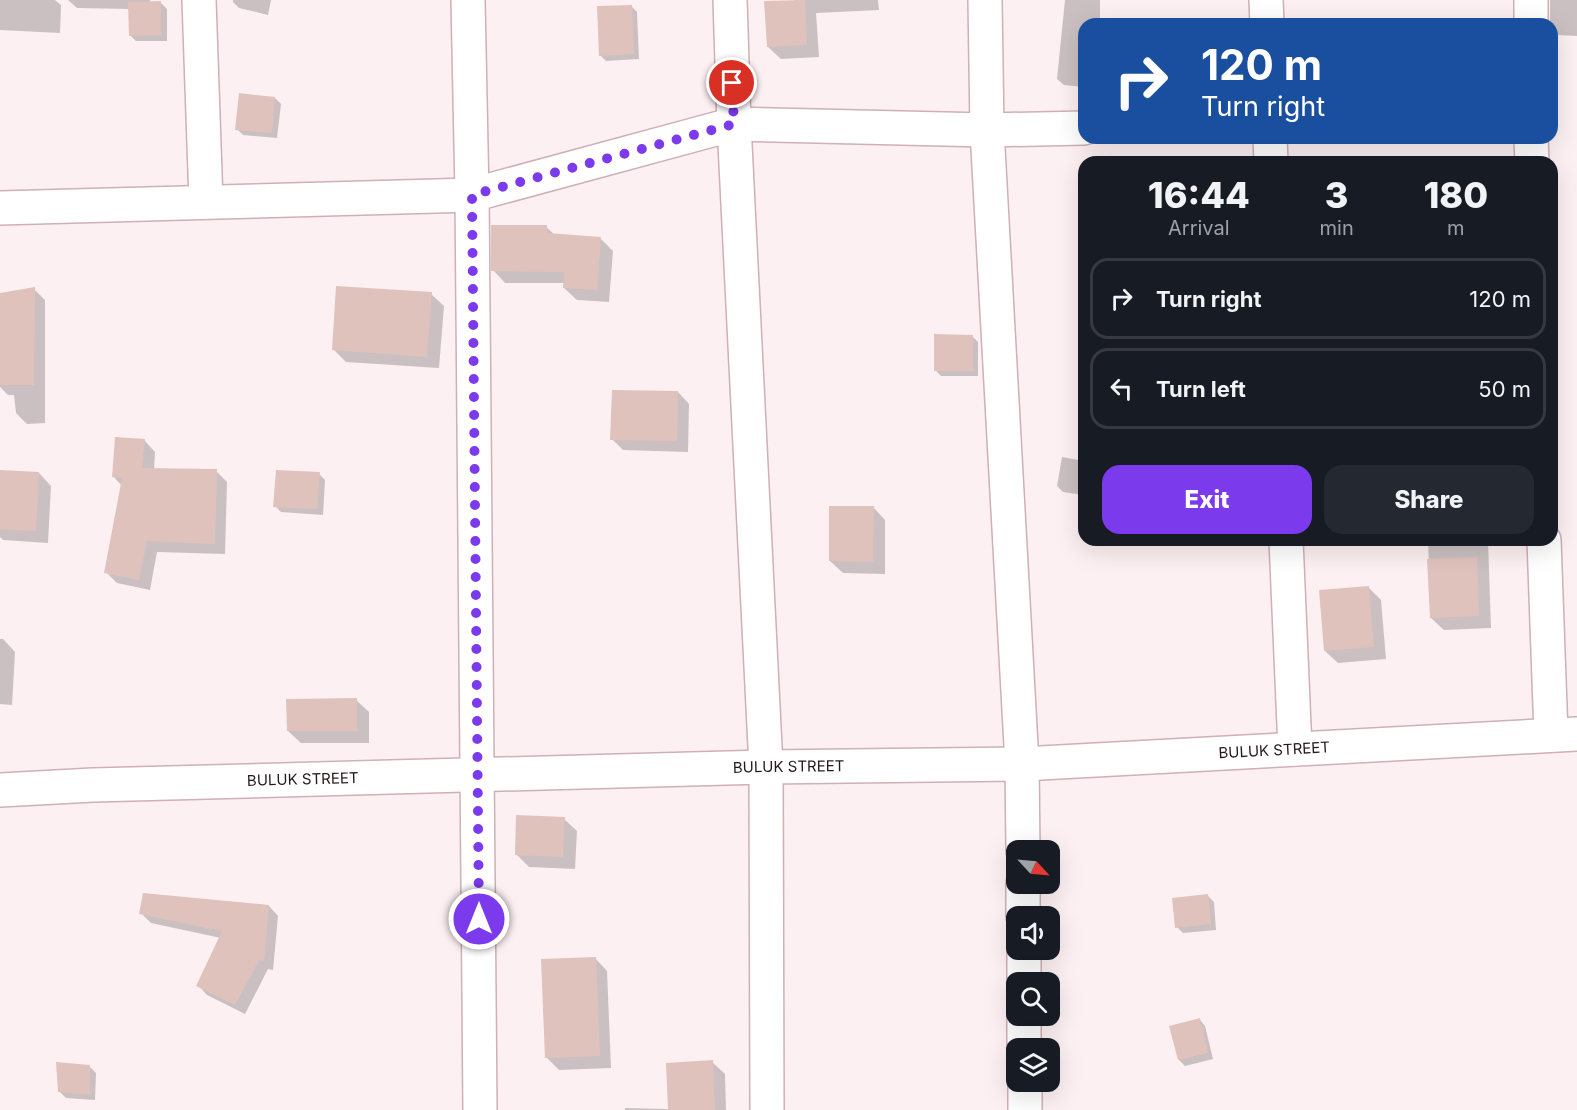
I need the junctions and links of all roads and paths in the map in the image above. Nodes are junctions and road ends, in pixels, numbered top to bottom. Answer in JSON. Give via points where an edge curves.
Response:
{"nodes":[{"id":1,"x":199,"y":0,"type":"edge"},
{"id":2,"x":468,"y":0,"type":"edge"},
{"id":3,"x":730,"y":0,"type":"edge"},
{"id":4,"x":985,"y":0,"type":"edge"},
{"id":5,"x":1266,"y":0,"type":"edge"},
{"id":6,"x":1531,"y":0,"type":"edge"},
{"id":7,"x":1267,"y":18,"type":"edge"},
{"id":8,"x":1531,"y":18,"type":"edge"},
{"id":9,"x":734,"y":124,"type":"junction"},
{"id":10,"x":1078,"y":128,"type":"edge"},
{"id":11,"x":987,"y":129,"type":"junction"},
{"id":12,"x":472,"y":195,"type":"junction"},
{"id":13,"x":206,"y":202,"type":"junction"},
{"id":14,"x":0,"y":208,"type":"edge"},
{"id":15,"x":1286,"y":546,"type":"edge"},
{"id":16,"x":1545,"y":546,"type":"edge"},
{"id":17,"x":1564,"y":735,"type":"edge"},
{"id":18,"x":1295,"y":749,"type":"junction"},
{"id":19,"x":1022,"y":764,"type":"junction"},
{"id":20,"x":766,"y":767,"type":"junction"},
{"id":21,"x":478,"y":776,"type":"junction"},
{"id":22,"x":0,"y":790,"type":"edge"},
{"id":23,"x":1023,"y":840,"type":"edge"},
{"id":24,"x":1025,"y":1092,"type":"edge"},
{"id":25,"x":480,"y":1110,"type":"edge"},
{"id":26,"x":767,"y":1110,"type":"edge"},
{"id":27,"x":1025,"y":1110,"type":"edge"}],
"edges":[{"from":1,"to":13,"type":"street"},
{"from":2,"to":12,"type":"street"},
{"from":3,"to":9,"type":"street"},
{"from":4,"to":11,"type":"street"},
{"from":5,"to":7,"type":"street"},
{"from":6,"to":8,"type":"street"},
{"from":9,"to":11,"type":"street"},
{"from":9,"to":12,"type":"street"},
{"from":9,"to":20,"type":"street"},
{"from":10,"to":11,"type":"street"},
{"from":11,"to":19,"type":"street"},
{"from":12,"to":13,"type":"street"},
{"from":12,"to":21,"type":"street"},
{"from":13,"to":14,"type":"street"},
{"from":15,"to":18,"type":"street"},
{"from":16,"to":17,"type":"street"},
{"from":17,"to":18,"type":"street","name":"BULUK STREET"},
{"from":18,"to":19,"type":"street","name":"BULUK STREET"},
{"from":19,"to":20,"type":"street","name":"BULUK STREET"},
{"from":19,"to":23,"type":"street"},
{"from":20,"to":21,"type":"street","name":"BULUK STREET"},
{"from":20,"to":26,"type":"street"},
{"from":21,"to":22,"type":"street","name":"BULUK STREET"},
{"from":21,"to":25,"type":"street"},
{"from":24,"to":27,"type":"street"}]}
